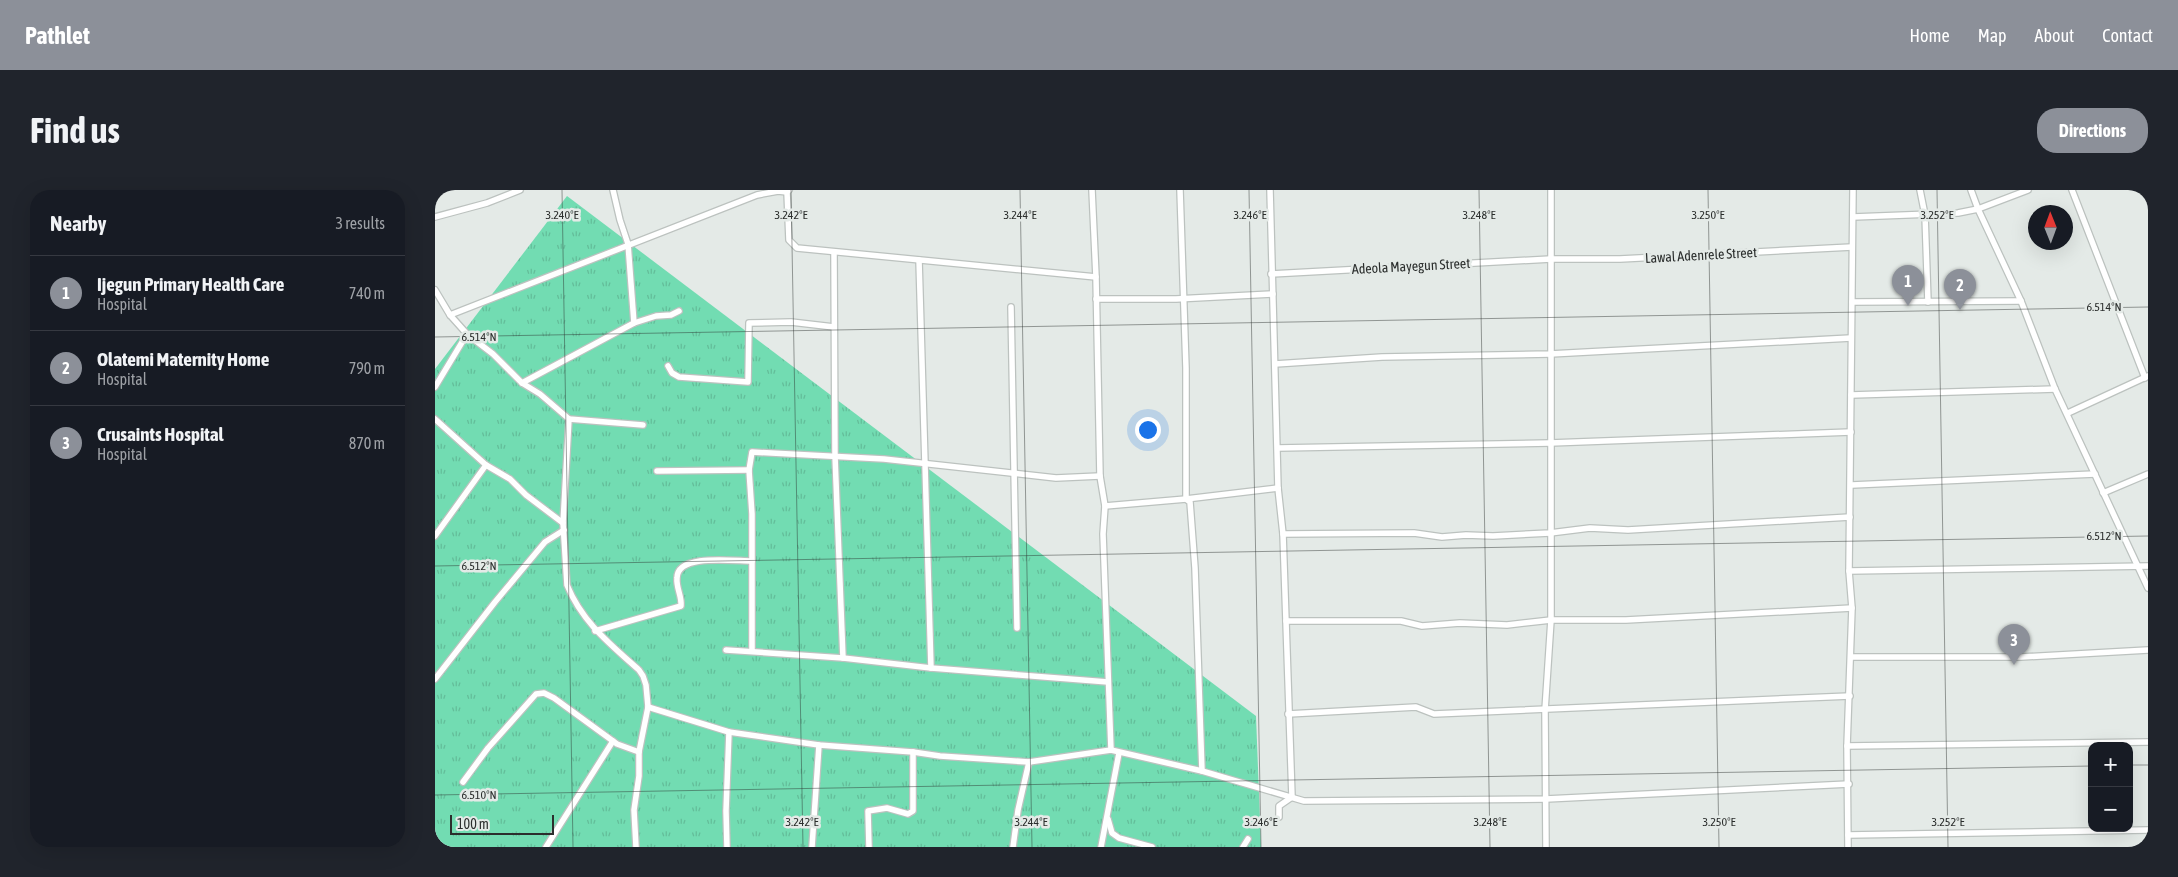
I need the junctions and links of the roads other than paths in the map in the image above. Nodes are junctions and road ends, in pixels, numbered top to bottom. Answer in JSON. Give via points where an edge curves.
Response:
{"nodes":[{"id":1,"x":520,"y":190,"type":"edge"},
{"id":2,"x":613,"y":190,"type":"edge"},
{"id":3,"x":1092,"y":190,"type":"edge"},
{"id":4,"x":1180,"y":190,"type":"edge"},
{"id":5,"x":1270,"y":190,"type":"edge"},
{"id":6,"x":1551,"y":190,"type":"edge"},
{"id":7,"x":1853,"y":190,"type":"edge"},
{"id":8,"x":1921,"y":190,"type":"edge"},
{"id":9,"x":1971,"y":190,"type":"edge"},
{"id":10,"x":2028,"y":190,"type":"edge"},
{"id":11,"x":2072,"y":190,"type":"edge"},
{"id":12,"x":788,"y":191,"type":"edge"},
{"id":13,"x":1978,"y":210,"type":"junction"},
{"id":14,"x":1925,"y":215,"type":"junction"},
{"id":15,"x":435,"y":217,"type":"edge"},
{"id":16,"x":1853,"y":217,"type":"junction"},
{"id":17,"x":628,"y":244,"type":"junction"},
{"id":18,"x":1852,"y":247,"type":"junction"},
{"id":19,"x":834,"y":252,"type":"junction"},
{"id":20,"x":1551,"y":259,"type":"junction"},
{"id":21,"x":919,"y":260,"type":"junction"},
{"id":22,"x":1271,"y":274,"type":"junction"},
{"id":23,"x":1096,"y":277,"type":"junction"},
{"id":24,"x":435,"y":293,"type":"edge"},
{"id":25,"x":1273,"y":294,"type":"junction"},
{"id":26,"x":1096,"y":299,"type":"junction"},
{"id":27,"x":1183,"y":299,"type":"junction"},
{"id":28,"x":2021,"y":301,"type":"junction"},
{"id":29,"x":1852,"y":302,"type":"junction"},
{"id":30,"x":1928,"y":302,"type":"junction"},
{"id":31,"x":1011,"y":307,"type":"dead end"},
{"id":32,"x":679,"y":311,"type":"dead end"},
{"id":33,"x":450,"y":315,"type":"junction"},
{"id":34,"x":634,"y":323,"type":"junction"},
{"id":35,"x":835,"y":327,"type":"junction"},
{"id":36,"x":467,"y":334,"type":"junction"},
{"id":37,"x":1851,"y":338,"type":"junction"},
{"id":38,"x":1550,"y":354,"type":"junction"},
{"id":39,"x":1275,"y":364,"type":"junction"},
{"id":40,"x":668,"y":366,"type":"dead end"},
{"id":41,"x":2146,"y":377,"type":"edge"},
{"id":42,"x":522,"y":382,"type":"junction"},
{"id":43,"x":435,"y":387,"type":"edge"},
{"id":44,"x":2055,"y":388,"type":"junction"},
{"id":45,"x":1851,"y":394,"type":"junction"},
{"id":46,"x":2068,"y":413,"type":"junction"},
{"id":47,"x":435,"y":419,"type":"edge"},
{"id":48,"x":569,"y":419,"type":"junction"},
{"id":49,"x":643,"y":425,"type":"dead end"},
{"id":50,"x":1851,"y":432,"type":"junction"},
{"id":51,"x":1550,"y":443,"type":"junction"},
{"id":52,"x":1278,"y":448,"type":"junction"},
{"id":53,"x":835,"y":456,"type":"junction"},
{"id":54,"x":926,"y":464,"type":"junction"},
{"id":55,"x":486,"y":465,"type":"junction"},
{"id":56,"x":749,"y":470,"type":"junction"},
{"id":57,"x":657,"y":471,"type":"dead end"},
{"id":58,"x":1015,"y":474,"type":"junction"},
{"id":59,"x":2095,"y":474,"type":"junction"},
{"id":60,"x":2148,"y":474,"type":"edge"},
{"id":61,"x":1100,"y":476,"type":"junction"},
{"id":62,"x":1851,"y":485,"type":"junction"},
{"id":63,"x":1278,"y":488,"type":"junction"},
{"id":64,"x":2103,"y":493,"type":"junction"},
{"id":65,"x":1186,"y":499,"type":"junction"},
{"id":66,"x":1105,"y":506,"type":"junction"},
{"id":67,"x":1851,"y":517,"type":"junction"},
{"id":68,"x":564,"y":527,"type":"junction"},
{"id":69,"x":1550,"y":533,"type":"junction"},
{"id":70,"x":1283,"y":534,"type":"junction"},
{"id":71,"x":435,"y":536,"type":"edge"},
{"id":72,"x":752,"y":561,"type":"junction"},
{"id":73,"x":2137,"y":565,"type":"junction"},
{"id":74,"x":2148,"y":566,"type":"edge"},
{"id":75,"x":1849,"y":571,"type":"junction"},
{"id":76,"x":2148,"y":588,"type":"edge"},
{"id":77,"x":1852,"y":608,"type":"junction"},
{"id":78,"x":1551,"y":620,"type":"junction"},
{"id":79,"x":1285,"y":621,"type":"junction"},
{"id":80,"x":1017,"y":628,"type":"dead end"},
{"id":81,"x":595,"y":631,"type":"junction"},
{"id":82,"x":725,"y":650,"type":"dead end"},
{"id":83,"x":2148,"y":650,"type":"edge"},
{"id":84,"x":752,"y":652,"type":"junction"},
{"id":85,"x":1851,"y":657,"type":"junction"},
{"id":86,"x":843,"y":658,"type":"junction"},
{"id":87,"x":931,"y":668,"type":"junction"},
{"id":88,"x":435,"y":679,"type":"edge"},
{"id":89,"x":1108,"y":682,"type":"junction"},
{"id":90,"x":1850,"y":696,"type":"junction"},
{"id":91,"x":648,"y":707,"type":"junction"},
{"id":92,"x":1545,"y":710,"type":"junction"},
{"id":93,"x":1288,"y":714,"type":"junction"},
{"id":94,"x":729,"y":732,"type":"junction"},
{"id":95,"x":613,"y":741,"type":"junction"},
{"id":96,"x":2148,"y":742,"type":"edge"},
{"id":97,"x":819,"y":745,"type":"junction"},
{"id":98,"x":1847,"y":746,"type":"junction"},
{"id":99,"x":1111,"y":750,"type":"junction"},
{"id":100,"x":639,"y":752,"type":"junction"},
{"id":101,"x":913,"y":752,"type":"junction"},
{"id":102,"x":1119,"y":753,"type":"junction"},
{"id":103,"x":1029,"y":762,"type":"junction"},
{"id":104,"x":1201,"y":771,"type":"junction"},
{"id":105,"x":463,"y":782,"type":"dead end"},
{"id":106,"x":1849,"y":784,"type":"junction"},
{"id":107,"x":1292,"y":797,"type":"junction"},
{"id":108,"x":1546,"y":798,"type":"junction"},
{"id":109,"x":1279,"y":817,"type":"dead end"},
{"id":110,"x":1107,"y":818,"type":"junction"},
{"id":111,"x":2148,"y":830,"type":"edge"},
{"id":112,"x":1848,"y":834,"type":"junction"},
{"id":113,"x":1249,"y":839,"type":"dead end"},
{"id":114,"x":545,"y":847,"type":"edge"},
{"id":115,"x":636,"y":847,"type":"edge"},
{"id":116,"x":727,"y":847,"type":"edge"},
{"id":117,"x":812,"y":847,"type":"edge"},
{"id":118,"x":869,"y":847,"type":"edge"},
{"id":119,"x":1013,"y":847,"type":"edge"},
{"id":120,"x":1101,"y":847,"type":"edge"},
{"id":121,"x":1152,"y":847,"type":"edge"},
{"id":122,"x":1243,"y":847,"type":"edge"},
{"id":123,"x":1546,"y":847,"type":"edge"},
{"id":124,"x":1849,"y":847,"type":"edge"}],
"edges":[{"from":1,"to":15,"type":"street"},
{"from":2,"to":17,"type":"street"},
{"from":3,"to":23,"type":"street"},
{"from":4,"to":27,"type":"street"},
{"from":5,"to":22,"type":"street"},
{"from":6,"to":20,"type":"street"},
{"from":7,"to":16,"type":"street"},
{"from":8,"to":14,"type":"street"},
{"from":9,"to":13,"type":"street"},
{"from":10,"to":13,"type":"street"},
{"from":11,"to":41,"type":"street"},
{"from":12,"to":17,"type":"street","via":[[757,195]]},
{"from":12,"to":19,"type":"street","via":[[789,240],[797,248]]},
{"from":13,"to":14,"type":"street"},
{"from":13,"to":28,"type":"street"},
{"from":14,"to":16,"type":"street"},
{"from":14,"to":30,"type":"street"},
{"from":16,"to":18,"type":"street"},
{"from":17,"to":33,"type":"street"},
{"from":17,"to":34,"type":"street"},
{"from":18,"to":20,"type":"street","name":"Lawal Adenrele Street","via":[[1621,259]]},
{"from":18,"to":29,"type":"street"},
{"from":19,"to":21,"type":"street"},
{"from":19,"to":35,"type":"street"},
{"from":20,"to":22,"type":"street","name":"Adeola Mayegun Street"},
{"from":20,"to":38,"type":"street"},
{"from":21,"to":23,"type":"street"},
{"from":21,"to":54,"type":"street"},
{"from":22,"to":25,"type":"street"},
{"from":23,"to":26,"type":"street"},
{"from":24,"to":33,"type":"street"},
{"from":25,"to":27,"type":"street"},
{"from":25,"to":39,"type":"street"},
{"from":26,"to":27,"type":"street"},
{"from":26,"to":61,"type":"street"},
{"from":27,"to":65,"type":"street"},
{"from":28,"to":30,"type":"street"},
{"from":28,"to":44,"type":"street"},
{"from":29,"to":30,"type":"street"},
{"from":29,"to":37,"type":"street"},
{"from":31,"to":58,"type":"street"},
{"from":32,"to":34,"type":"street"},
{"from":33,"to":36,"type":"street"},
{"from":34,"to":42,"type":"street"},
{"from":35,"to":40,"type":"street","via":[[791,322],[749,323],[748,382],[679,377]]},
{"from":35,"to":53,"type":"street"},
{"from":36,"to":42,"type":"street"},
{"from":36,"to":43,"type":"street"},
{"from":37,"to":38,"type":"street"},
{"from":37,"to":45,"type":"street"},
{"from":38,"to":39,"type":"street"},
{"from":38,"to":51,"type":"street"},
{"from":39,"to":52,"type":"street"},
{"from":41,"to":46,"type":"street"},
{"from":42,"to":48,"type":"street"},
{"from":44,"to":45,"type":"street"},
{"from":44,"to":46,"type":"street"},
{"from":45,"to":50,"type":"street"},
{"from":46,"to":59,"type":"street"},
{"from":47,"to":55,"type":"street"},
{"from":48,"to":49,"type":"street"},
{"from":48,"to":68,"type":"street"},
{"from":50,"to":51,"type":"street"},
{"from":50,"to":62,"type":"street"},
{"from":51,"to":52,"type":"street"},
{"from":51,"to":69,"type":"street"},
{"from":52,"to":63,"type":"street"},
{"from":53,"to":54,"type":"street"},
{"from":53,"to":56,"type":"street","via":[[752,452]]},
{"from":53,"to":86,"type":"street"},
{"from":54,"to":58,"type":"street"},
{"from":54,"to":87,"type":"street"},
{"from":55,"to":68,"type":"street","via":[[510,478]]},
{"from":55,"to":71,"type":"street"},
{"from":56,"to":57,"type":"street"},
{"from":56,"to":72,"type":"street"},
{"from":58,"to":61,"type":"street","via":[[1056,478]]},
{"from":58,"to":80,"type":"street"},
{"from":59,"to":62,"type":"street"},
{"from":59,"to":64,"type":"street"},
{"from":60,"to":64,"type":"street"},
{"from":61,"to":66,"type":"street"},
{"from":62,"to":67,"type":"street"},
{"from":63,"to":65,"type":"street"},
{"from":63,"to":70,"type":"street"},
{"from":64,"to":73,"type":"street"},
{"from":65,"to":66,"type":"street"},
{"from":65,"to":104,"type":"street","via":[[1190,502],[1195,568]]},
{"from":66,"to":89,"type":"street"},
{"from":67,"to":69,"type":"street","via":[[1628,530],[1589,528]]},
{"from":67,"to":75,"type":"street"},
{"from":68,"to":81,"type":"street","via":[[567,585]]},
{"from":68,"to":88,"type":"street","via":[[545,542]]},
{"from":69,"to":70,"type":"street","via":[[1442,537],[1413,533]]},
{"from":69,"to":78,"type":"street"},
{"from":70,"to":79,"type":"street"},
{"from":72,"to":81,"type":"street","via":[[697,560],[683,566],[677,576],[681,606]]},
{"from":72,"to":84,"type":"street"},
{"from":73,"to":74,"type":"street"},
{"from":73,"to":75,"type":"street"},
{"from":73,"to":76,"type":"street"},
{"from":75,"to":77,"type":"street"},
{"from":77,"to":78,"type":"street","via":[[1626,620]]},
{"from":77,"to":85,"type":"street"},
{"from":78,"to":79,"type":"street","via":[[1507,625],[1460,623],[1422,626],[1401,621]]},
{"from":78,"to":92,"type":"street"},
{"from":79,"to":93,"type":"street"},
{"from":81,"to":91,"type":"street","via":[[643,676]]},
{"from":82,"to":84,"type":"street"},
{"from":83,"to":85,"type":"street","via":[[2021,656]]},
{"from":84,"to":86,"type":"street"},
{"from":85,"to":90,"type":"street"},
{"from":86,"to":87,"type":"street"},
{"from":87,"to":89,"type":"street"},
{"from":89,"to":99,"type":"street"},
{"from":90,"to":92,"type":"street"},
{"from":90,"to":98,"type":"street"},
{"from":91,"to":94,"type":"street"},
{"from":91,"to":100,"type":"street"},
{"from":92,"to":93,"type":"street","via":[[1434,714],[1416,706]]},
{"from":92,"to":108,"type":"street"},
{"from":93,"to":107,"type":"street"},
{"from":94,"to":97,"type":"street"},
{"from":94,"to":116,"type":"street"},
{"from":95,"to":100,"type":"street"},
{"from":95,"to":105,"type":"street","via":[[554,698],[536,694]]},
{"from":95,"to":114,"type":"street"},
{"from":96,"to":98,"type":"street"},
{"from":97,"to":101,"type":"street"},
{"from":97,"to":117,"type":"street"},
{"from":98,"to":106,"type":"street"},
{"from":99,"to":102,"type":"street"},
{"from":99,"to":103,"type":"street"},
{"from":100,"to":115,"type":"street","via":[[634,810]]},
{"from":101,"to":103,"type":"street"},
{"from":101,"to":118,"type":"street","via":[[913,811],[908,814],[887,808],[868,811]]},
{"from":102,"to":104,"type":"street"},
{"from":102,"to":110,"type":"street"},
{"from":103,"to":119,"type":"street"},
{"from":104,"to":107,"type":"street"},
{"from":106,"to":108,"type":"street"},
{"from":106,"to":112,"type":"street"},
{"from":107,"to":108,"type":"street","via":[[1304,801]]},
{"from":107,"to":109,"type":"street","via":[[1279,806]]},
{"from":108,"to":123,"type":"street"},
{"from":110,"to":120,"type":"street"},
{"from":110,"to":121,"type":"street","via":[[1111,833]]},
{"from":111,"to":112,"type":"street"},
{"from":112,"to":124,"type":"street"},
{"from":113,"to":122,"type":"street"}]}
